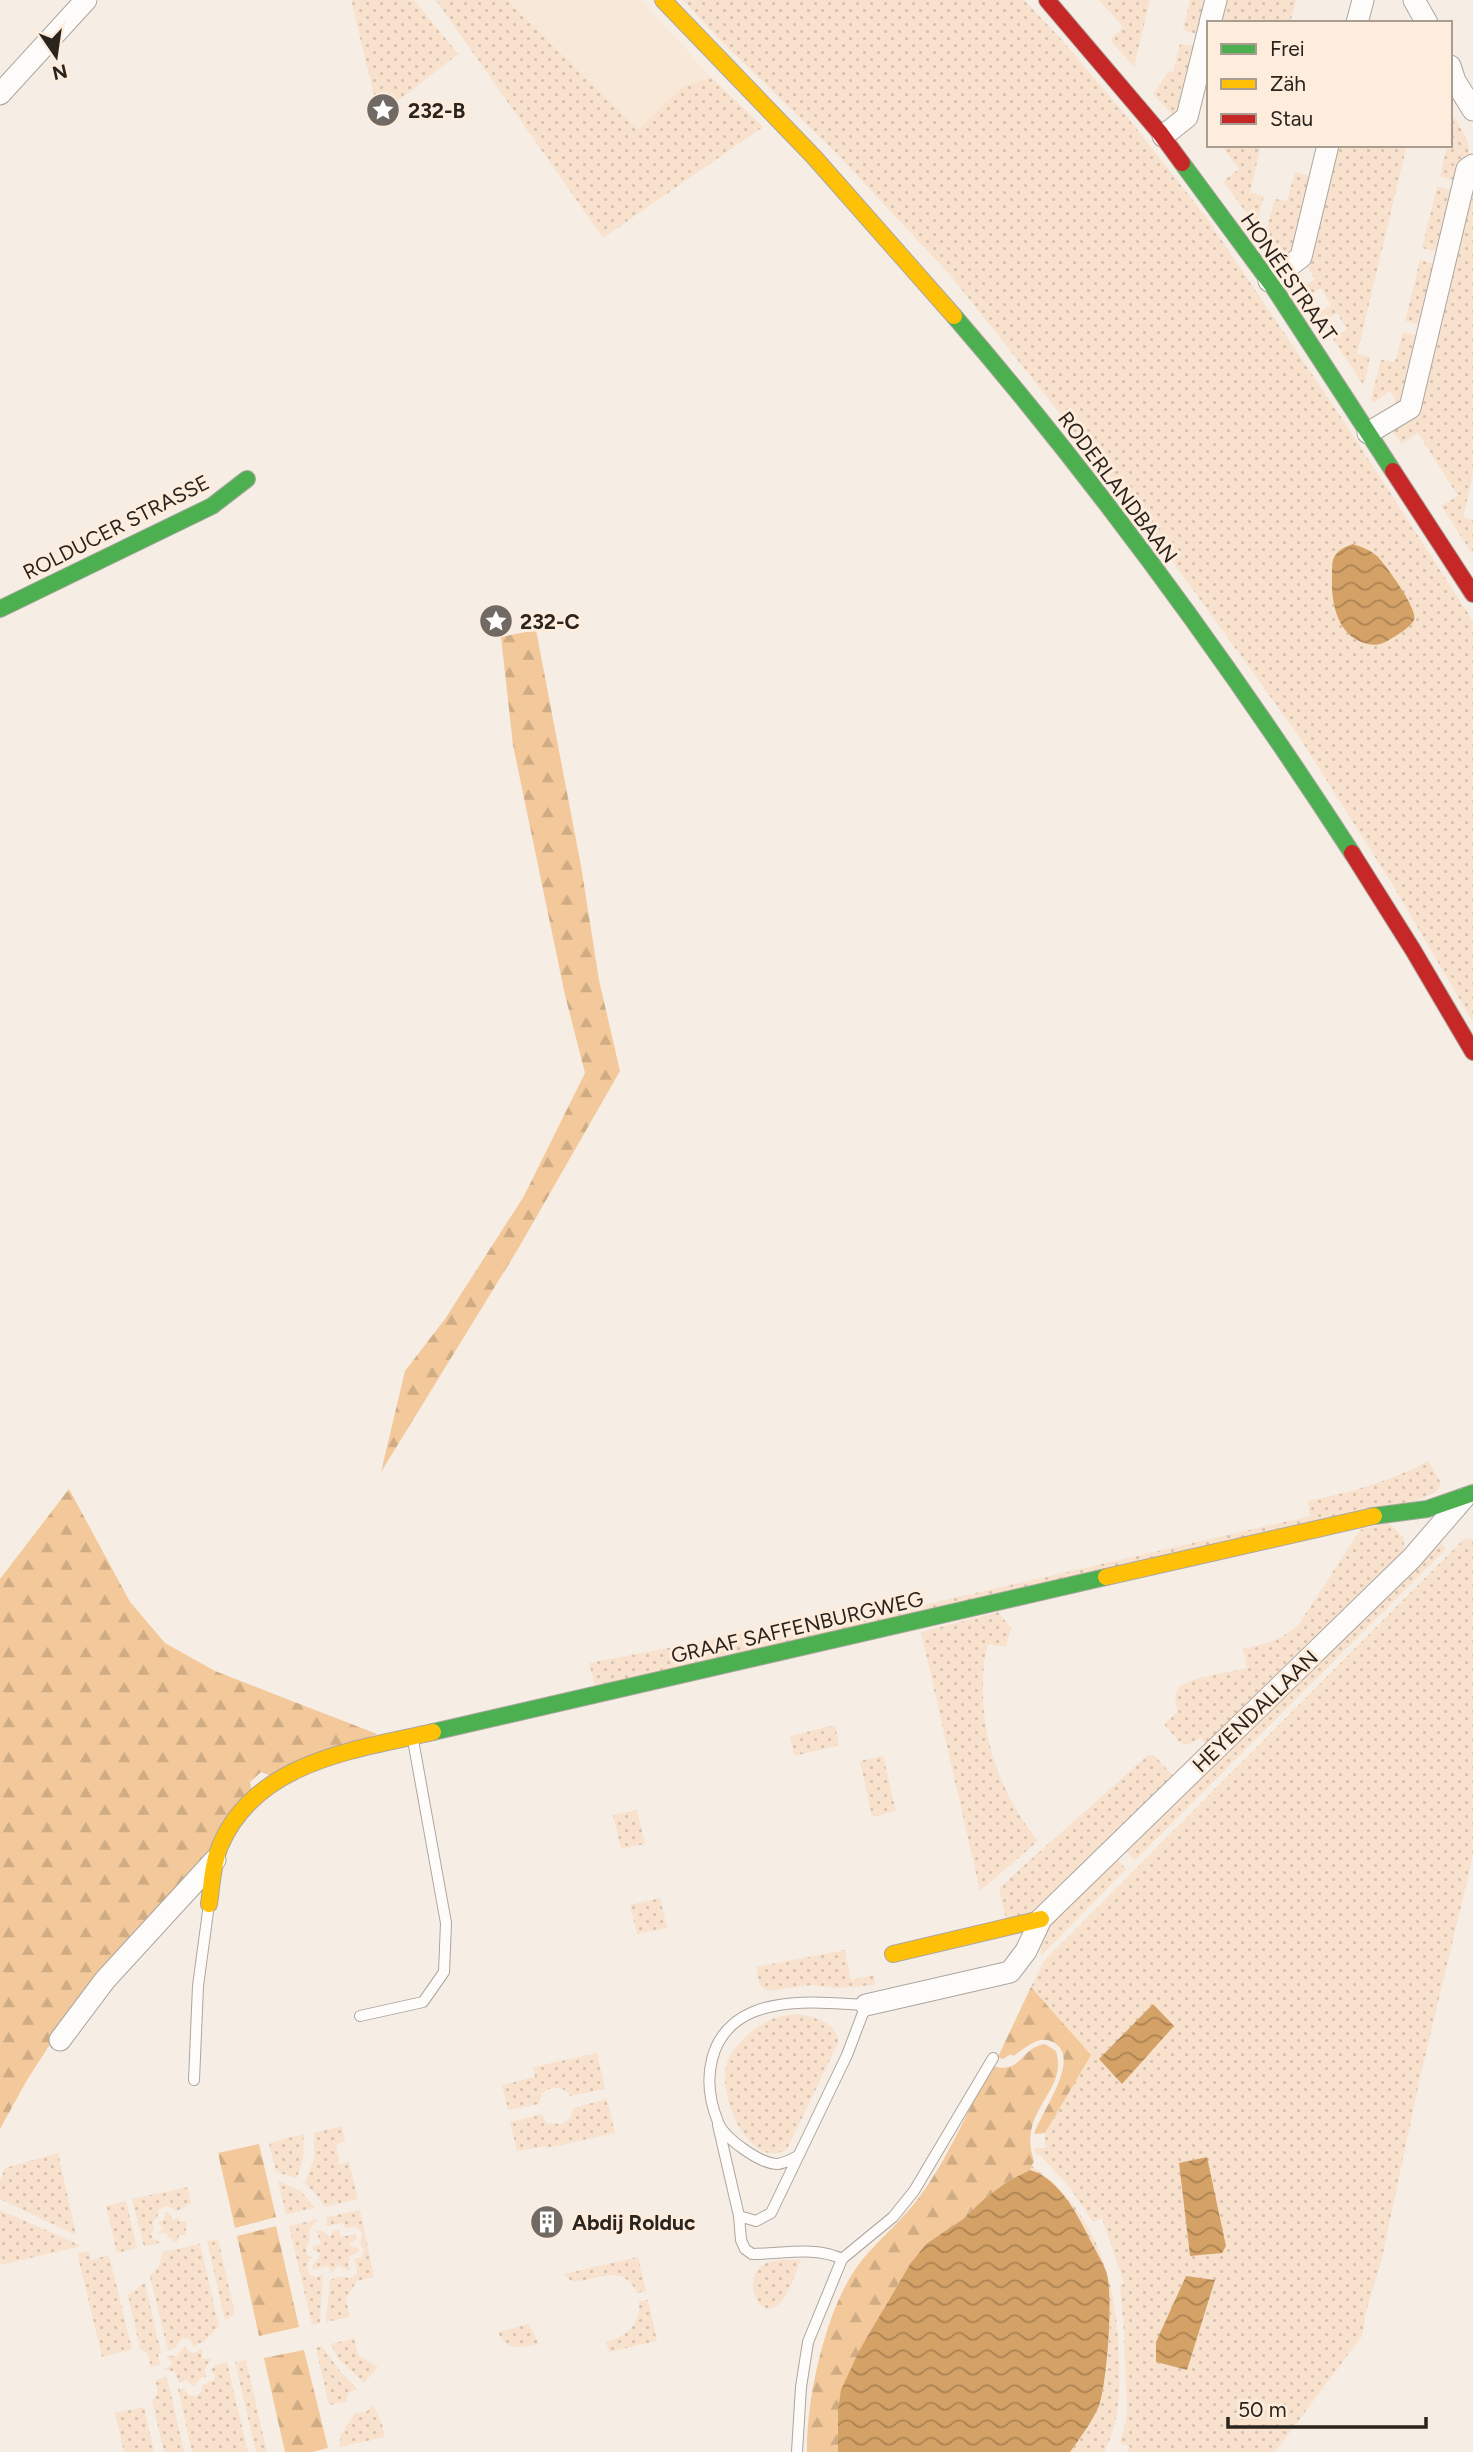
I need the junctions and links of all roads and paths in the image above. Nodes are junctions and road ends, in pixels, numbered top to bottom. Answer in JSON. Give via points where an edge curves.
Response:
{"nodes":[{"id":1,"x":86,"y":0,"type":"edge"},
{"id":2,"x":663,"y":0,"type":"edge"},
{"id":3,"x":1047,"y":0,"type":"edge"},
{"id":4,"x":1216,"y":0,"type":"edge"},
{"id":5,"x":1363,"y":0,"type":"edge"},
{"id":6,"x":1414,"y":0,"type":"edge"},
{"id":7,"x":1211,"y":21,"type":"edge"},
{"id":8,"x":1358,"y":21,"type":"edge"},
{"id":9,"x":1426,"y":21,"type":"edge"},
{"id":10,"x":1207,"y":37,"type":"edge"},
{"id":11,"x":1459,"y":73,"type":"edge"},
{"id":12,"x":0,"y":94,"type":"edge"},
{"id":13,"x":1473,"y":110,"type":"edge"},
{"id":14,"x":1163,"y":136,"type":"junction"},
{"id":15,"x":1328,"y":147,"type":"edge"},
{"id":16,"x":1473,"y":165,"type":"edge"},
{"id":17,"x":1269,"y":281,"type":"junction"},
{"id":18,"x":1368,"y":433,"type":"junction"},
{"id":19,"x":247,"y":478,"type":"dead end"},
{"id":20,"x":1473,"y":594,"type":"edge"},
{"id":21,"x":0,"y":609,"type":"edge"},
{"id":22,"x":1473,"y":1052,"type":"edge"},
{"id":23,"x":1468,"y":1496,"type":"edge"},
{"id":24,"x":413,"y":1737,"type":"junction"},
{"id":25,"x":215,"y":1860,"type":"junction"},
{"id":26,"x":209,"y":1904,"type":"joint"},
{"id":27,"x":1041,"y":1919,"type":"junction"},
{"id":28,"x":893,"y":1954,"type":"dead end"},
{"id":29,"x":866,"y":2005,"type":"junction"},
{"id":30,"x":360,"y":2016,"type":"dead end"},
{"id":31,"x":60,"y":2040,"type":"dead end"},
{"id":32,"x":993,"y":2058,"type":"dead end"},
{"id":33,"x":194,"y":2080,"type":"dead end"},
{"id":34,"x":718,"y":2124,"type":"junction"},
{"id":35,"x":798,"y":2156,"type":"junction"},
{"id":36,"x":739,"y":2216,"type":"junction"},
{"id":37,"x":842,"y":2259,"type":"junction"},
{"id":38,"x":797,"y":2452,"type":"edge"}],
"edges":[{"from":1,"to":12,"type":"street"},
{"from":2,"to":22,"type":"street","name":"RODERLANDBAAN","via":[[808,149],[1053,435],[1157,573],[1333,823]]},
{"from":3,"to":14,"type":"street","name":"HONÉESTRAAT"},
{"from":4,"to":7,"type":"street"},
{"from":5,"to":8,"type":"street"},
{"from":6,"to":9,"type":"street"},
{"from":10,"to":14,"type":"street","via":[[1187,117]]},
{"from":11,"to":13,"type":"street"},
{"from":14,"to":17,"type":"street","name":"HONÉESTRAAT"},
{"from":15,"to":17,"type":"street","via":[[1301,257]]},
{"from":16,"to":18,"type":"street","via":[[1467,169],[1410,408]]},
{"from":17,"to":18,"type":"street","name":"HONÉESTRAAT"},
{"from":18,"to":20,"type":"street","name":"HONÉESTRAAT"},
{"from":19,"to":21,"type":"street","name":"ROLDUCER STRASSE","via":[[212,506]]},
{"from":23,"to":24,"type":"street","name":"GRAAF SAFFENBURGWEG","via":[[1427,1509]]},
{"from":23,"to":27,"type":"street","name":"HEYENDALLAAN","via":[[1412,1558]]},
{"from":24,"to":25,"type":"street","name":"GRAAF SAFFENBURGWEG","via":[[316,1760],[278,1780],[234,1822]]},
{"from":24,"to":30,"type":"lane","via":[[446,1923],[444,1972],[423,2002]]},
{"from":25,"to":26,"type":"street","name":"GRAAF SAFFENBURGWEG"},
{"from":25,"to":31,"type":"street","via":[[105,1980]]},
{"from":26,"to":33,"type":"lane","via":[[198,1986]]},
{"from":27,"to":28,"type":"street"},
{"from":27,"to":29,"type":"street","name":"HEYENDALLAAN","via":[[1010,1972]]},
{"from":29,"to":34,"type":"lane","name":"HEYENDALLAAN","via":[[786,2004],[753,2012],[732,2025],[719,2039],[708,2072]]},
{"from":29,"to":35,"type":"lane"},
{"from":32,"to":37,"type":"lane","via":[[914,2191],[892,2217]]},
{"from":34,"to":35,"type":"lane","via":[[733,2141],[772,2163]]},
{"from":34,"to":36,"type":"lane","name":"HEYENDALLAAN"},
{"from":35,"to":36,"type":"lane","via":[[771,2213],[756,2221]]},
{"from":36,"to":37,"type":"lane","name":"HEYENDALLAAN","via":[[741,2240],[752,2254],[818,2251]]},
{"from":37,"to":38,"type":"lane","via":[[808,2342]]}]}
